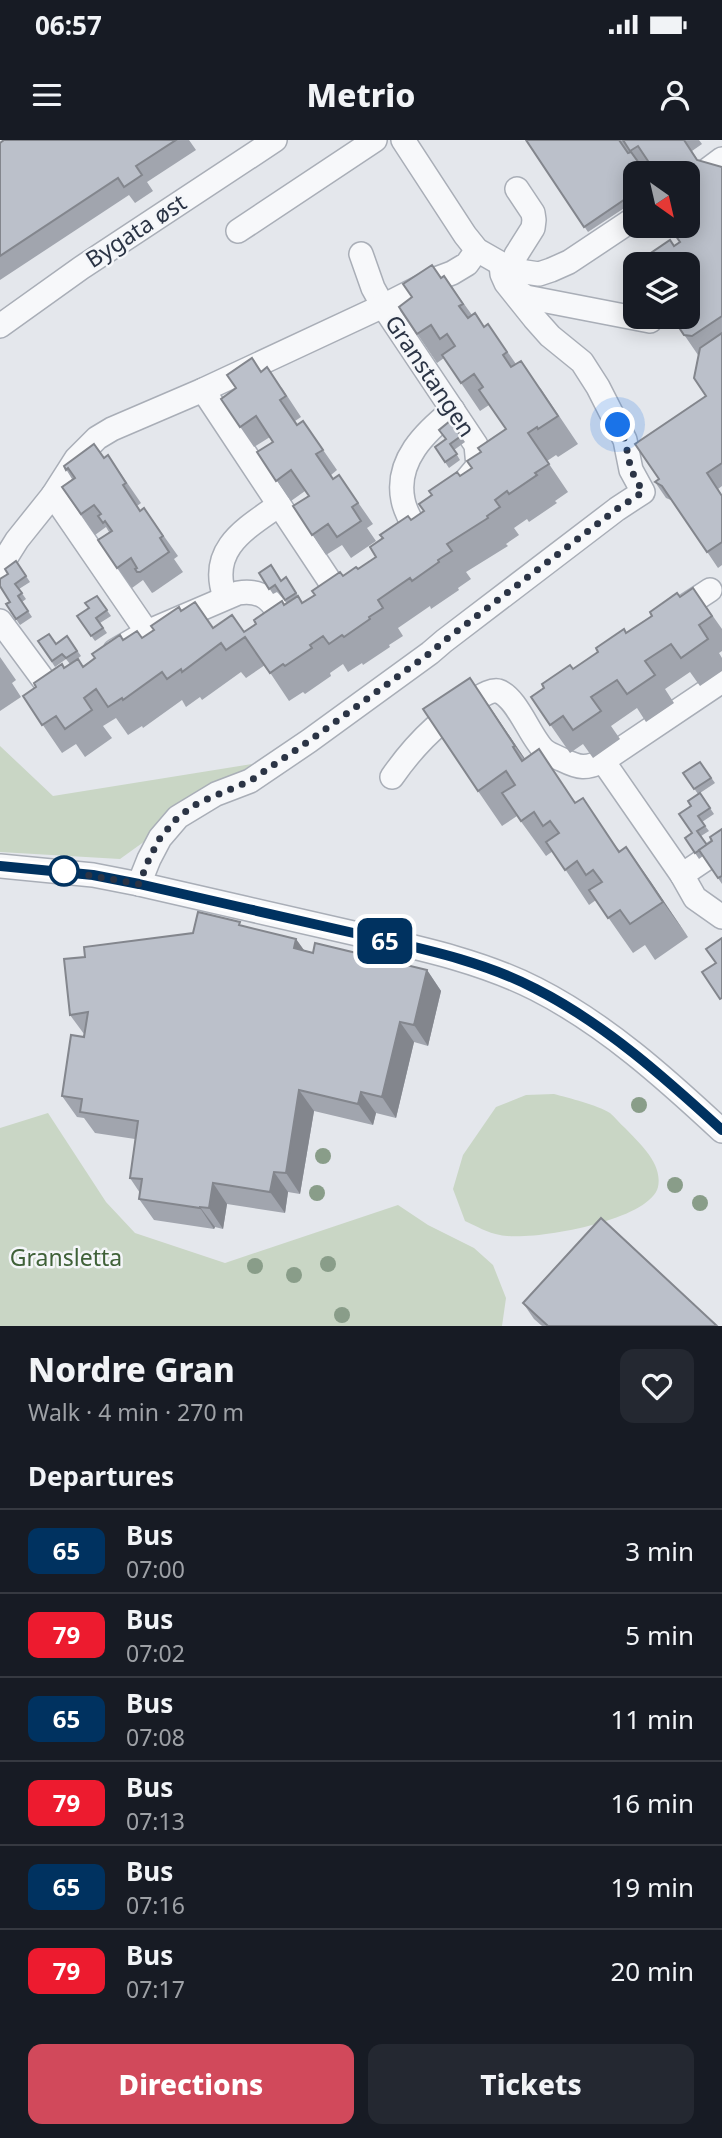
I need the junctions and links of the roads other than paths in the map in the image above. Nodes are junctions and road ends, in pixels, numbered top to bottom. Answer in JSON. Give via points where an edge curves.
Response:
{"nodes":[{"id":1,"x":275,"y":140,"type":"edge"},
{"id":2,"x":374,"y":140,"type":"edge"},
{"id":3,"x":403,"y":140,"type":"edge"},
{"id":4,"x":517,"y":189,"type":"dead end"},
{"id":5,"x":623,"y":226,"type":"edge"},
{"id":6,"x":238,"y":231,"type":"dead end"},
{"id":7,"x":477,"y":250,"type":"junction"},
{"id":8,"x":361,"y":254,"type":"dead end"},
{"id":9,"x":507,"y":272,"type":"junction"},
{"id":10,"x":383,"y":306,"type":"junction"},
{"id":11,"x":623,"y":316,"type":"edge"},
{"id":12,"x":0,"y":326,"type":"edge"},
{"id":13,"x":202,"y":390,"type":"junction"},
{"id":14,"x":453,"y":410,"type":"junction"},
{"id":15,"x":53,"y":495,"type":"junction"},
{"id":16,"x":452,"y":496,"type":"edge"},
{"id":17,"x":279,"y":505,"type":"junction"},
{"id":18,"x":396,"y":546,"type":"edge"},
{"id":19,"x":0,"y":567,"type":"edge"},
{"id":20,"x":356,"y":575,"type":"edge"},
{"id":21,"x":335,"y":589,"type":"junction"},
{"id":22,"x":710,"y":590,"type":"dead end"},
{"id":23,"x":225,"y":597,"type":"junction"},
{"id":24,"x":0,"y":621,"type":"edge"},
{"id":25,"x":284,"y":622,"type":"junction"},
{"id":26,"x":654,"y":627,"type":"edge"},
{"id":27,"x":147,"y":632,"type":"junction"},
{"id":28,"x":263,"y":632,"type":"edge"},
{"id":29,"x":722,"y":681,"type":"edge"},
{"id":30,"x":543,"y":701,"type":"edge"},
{"id":31,"x":521,"y":716,"type":"junction"},
{"id":32,"x":603,"y":761,"type":"junction"},
{"id":33,"x":392,"y":777,"type":"dead end"},
{"id":34,"x":722,"y":848,"type":"edge"},
{"id":35,"x":0,"y":866,"type":"edge"},
{"id":36,"x":682,"y":875,"type":"junction"},
{"id":37,"x":139,"y":884,"type":"junction"},
{"id":38,"x":722,"y":917,"type":"edge"},
{"id":39,"x":722,"y":1130,"type":"edge"}],
"edges":[{"from":1,"to":12,"type":"street","name":"Bygata øst"},
{"from":2,"to":6,"type":"street"},
{"from":3,"to":7,"type":"street"},
{"from":4,"to":9,"type":"street","via":[[534,220]]},
{"from":5,"to":9,"type":"street","via":[[551,270]]},
{"from":7,"to":9,"type":"street"},
{"from":7,"to":10,"type":"street","name":"Granstangen","via":[[467,264]]},
{"from":8,"to":10,"type":"street"},
{"from":9,"to":11,"type":"street","via":[[526,297]]},
{"from":9,"to":37,"type":"street","via":[[550,336],[582,362],[593,379],[625,440],[631,470],[643,492],[309,741],[250,781],[198,803],[178,817],[160,838]]},
{"from":10,"to":13,"type":"street","name":"Granstangen"},
{"from":10,"to":14,"type":"street","name":"Granstangen"},
{"from":13,"to":15,"type":"street","name":"Granstangen","via":[[97,438],[76,458]]},
{"from":13,"to":17,"type":"street"},
{"from":14,"to":16,"type":"street","name":"Granstangen","via":[[476,445],[478,466]]},
{"from":14,"to":18,"type":"street","via":[[423,436],[406,465],[401,482],[403,501],[423,524]]},
{"from":15,"to":19,"type":"street","name":"Granstangen"},
{"from":15,"to":27,"type":"street"},
{"from":17,"to":21,"type":"street"},
{"from":17,"to":23,"type":"street","via":[[245,529],[226,551],[220,583]]},
{"from":20,"to":21,"type":"street"},
{"from":21,"to":25,"type":"street"},
{"from":22,"to":26,"type":"street"},
{"from":23,"to":25,"type":"street","via":[[251,590],[274,604]]},
{"from":23,"to":27,"type":"street"},
{"from":24,"to":27,"type":"street","via":[[51,690]]},
{"from":25,"to":28,"type":"street"},
{"from":29,"to":32,"type":"street"},
{"from":30,"to":31,"type":"street"},
{"from":31,"to":32,"type":"street","via":[[544,750],[575,766]]},
{"from":31,"to":33,"type":"street","via":[[508,698],[498,691],[489,692],[438,724]]},
{"from":32,"to":36,"type":"street"},
{"from":34,"to":36,"type":"street"},
{"from":35,"to":37,"type":"street"},
{"from":36,"to":38,"type":"street","via":[[695,898]]},
{"from":37,"to":39,"type":"street","via":[[488,968],[577,1012]]}]}
